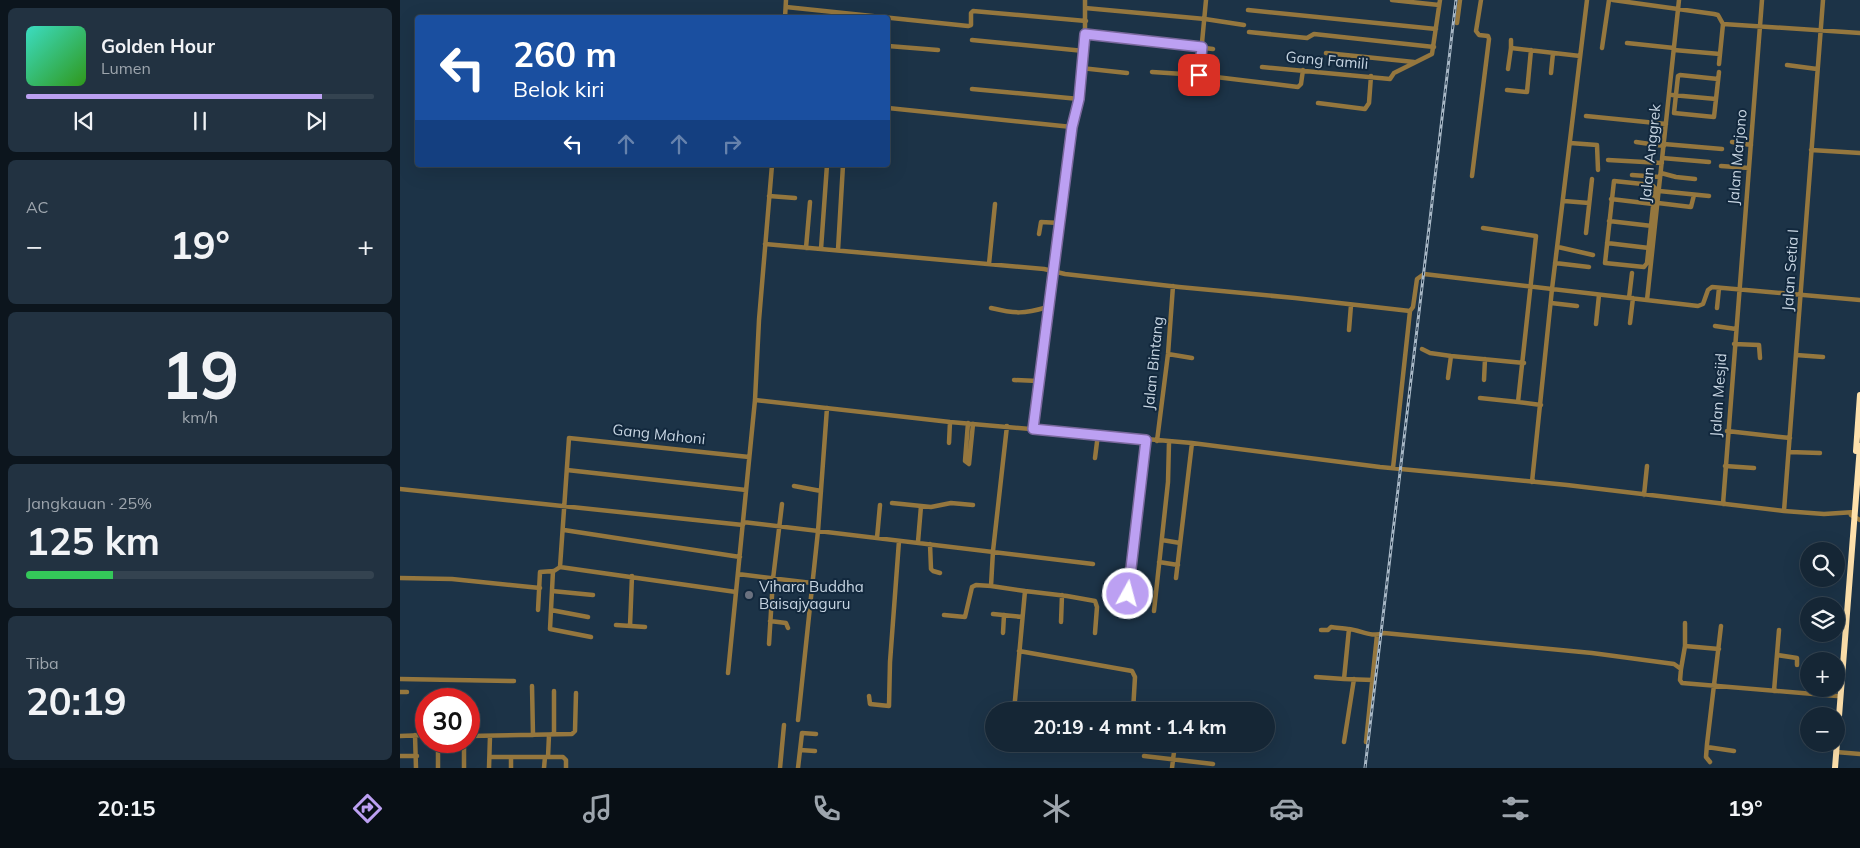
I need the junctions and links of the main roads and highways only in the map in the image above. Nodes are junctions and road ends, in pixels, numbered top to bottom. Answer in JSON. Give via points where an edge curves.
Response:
{"nodes":[{"id":1,"x":1860,"y":395,"type":"edge"},
{"id":2,"x":1860,"y":446,"type":"edge"},
{"id":3,"x":1858,"y":483,"type":"edge"},
{"id":4,"x":1854,"y":519,"type":"edge"},
{"id":5,"x":1836,"y":707,"type":"edge"},
{"id":6,"x":1834,"y":752,"type":"edge"},
{"id":7,"x":1833,"y":768,"type":"edge"}],
"edges":[{"from":1,"to":4,"type":"highway"},
{"from":2,"to":3,"type":"highway"},
{"from":3,"to":4,"type":"highway"},
{"from":4,"to":5,"type":"highway"},
{"from":4,"to":7,"type":"highway"},
{"from":6,"to":7,"type":"highway"}]}
